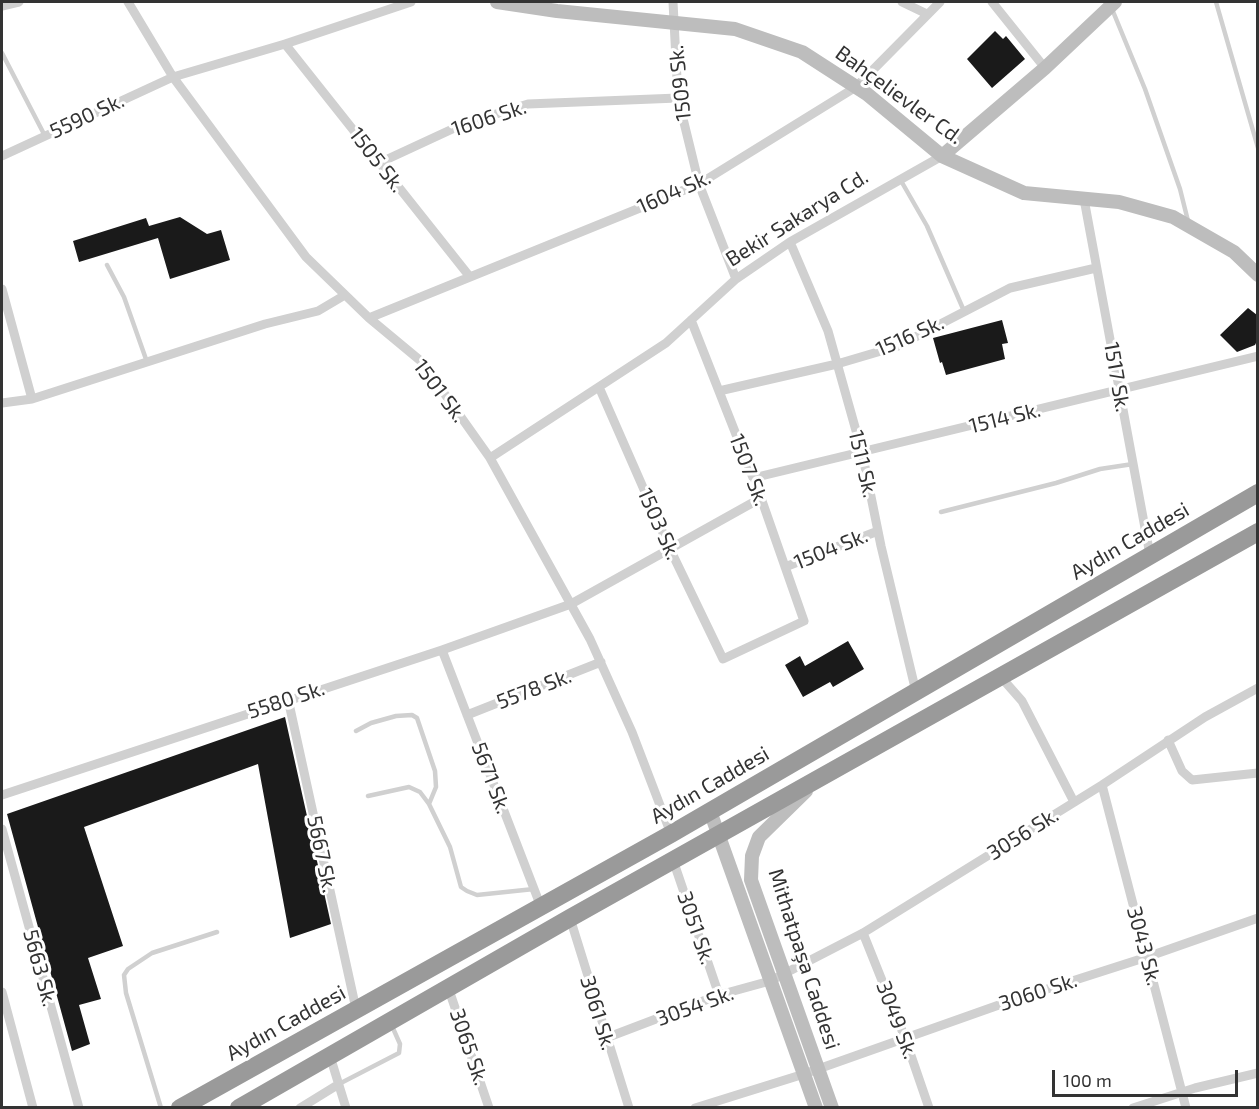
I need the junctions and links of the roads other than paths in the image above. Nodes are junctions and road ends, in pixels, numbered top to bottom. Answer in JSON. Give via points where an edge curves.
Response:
{"nodes":[{"id":1,"x":19,"y":2,"type":"edge"},
{"id":2,"x":128,"y":2,"type":"edge"},
{"id":3,"x":411,"y":2,"type":"edge"},
{"id":4,"x":505,"y":2,"type":"edge"},
{"id":5,"x":673,"y":2,"type":"edge"},
{"id":6,"x":902,"y":2,"type":"edge"},
{"id":7,"x":940,"y":2,"type":"edge"},
{"id":8,"x":992,"y":2,"type":"edge"},
{"id":9,"x":1216,"y":2,"type":"edge"},
{"id":10,"x":1113,"y":4,"type":"edge"},
{"id":11,"x":2,"y":6,"type":"edge"},
{"id":12,"x":927,"y":14,"type":"junction"},
{"id":13,"x":675,"y":23,"type":"junction"},
{"id":14,"x":285,"y":44,"type":"junction"},
{"id":15,"x":2,"y":54,"type":"edge"},
{"id":16,"x":1045,"y":68,"type":"junction"},
{"id":17,"x":173,"y":76,"type":"junction"},
{"id":18,"x":856,"y":87,"type":"junction"},
{"id":19,"x":678,"y":98,"type":"junction"},
{"id":20,"x":45,"y":136,"type":"junction"},
{"id":21,"x":1257,"y":148,"type":"edge"},
{"id":22,"x":2,"y":156,"type":"edge"},
{"id":23,"x":942,"y":156,"type":"junction"},
{"id":24,"x":379,"y":163,"type":"junction"},
{"id":25,"x":900,"y":179,"type":"junction"},
{"id":26,"x":699,"y":183,"type":"junction"},
{"id":27,"x":1084,"y":199,"type":"junction"},
{"id":28,"x":1190,"y":227,"type":"junction"},
{"id":29,"x":790,"y":242,"type":"junction"},
{"id":30,"x":107,"y":265,"type":"dead end"},
{"id":31,"x":1096,"y":268,"type":"junction"},
{"id":32,"x":1257,"y":275,"type":"edge"},
{"id":33,"x":470,"y":277,"type":"junction"},
{"id":34,"x":736,"y":279,"type":"junction"},
{"id":35,"x":2,"y":290,"type":"edge"},
{"id":36,"x":345,"y":295,"type":"junction"},
{"id":37,"x":964,"y":311,"type":"junction"},
{"id":38,"x":369,"y":318,"type":"junction"},
{"id":39,"x":692,"y":320,"type":"junction"},
{"id":40,"x":1257,"y":356,"type":"edge"},
{"id":41,"x":147,"y":362,"type":"junction"},
{"id":42,"x":837,"y":363,"type":"junction"},
{"id":43,"x":599,"y":387,"type":"junction"},
{"id":44,"x":1119,"y":390,"type":"junction"},
{"id":45,"x":719,"y":391,"type":"junction"},
{"id":46,"x":32,"y":399,"type":"junction"},
{"id":47,"x":2,"y":403,"type":"edge"},
{"id":48,"x":862,"y":452,"type":"junction"},
{"id":49,"x":490,"y":458,"type":"junction"},
{"id":50,"x":1133,"y":464,"type":"junction"},
{"id":51,"x":753,"y":477,"type":"junction"},
{"id":52,"x":1257,"y":493,"type":"edge"},
{"id":53,"x":761,"y":498,"type":"junction"},
{"id":54,"x":941,"y":512,"type":"dead end"},
{"id":55,"x":878,"y":531,"type":"junction"},
{"id":56,"x":1257,"y":532,"type":"edge"},
{"id":57,"x":669,"y":549,"type":"junction"},
{"id":58,"x":1149,"y":555,"type":"junction"},
{"id":59,"x":785,"y":567,"type":"junction"},
{"id":60,"x":571,"y":604,"type":"junction"},
{"id":61,"x":804,"y":621,"type":"joint"},
{"id":62,"x":442,"y":650,"type":"junction"},
{"id":63,"x":601,"y":662,"type":"junction"},
{"id":64,"x":1000,"y":676,"type":"junction"},
{"id":65,"x":1257,"y":688,"type":"edge"},
{"id":66,"x":916,"y":692,"type":"junction"},
{"id":67,"x":288,"y":699,"type":"junction"},
{"id":68,"x":467,"y":715,"type":"junction"},
{"id":69,"x":356,"y":731,"type":"dead end"},
{"id":70,"x":1168,"y":740,"type":"junction"},
{"id":71,"x":1257,"y":773,"type":"edge"},
{"id":72,"x":820,"y":776,"type":"junction"},
{"id":73,"x":1102,"y":785,"type":"junction"},
{"id":74,"x":2,"y":795,"type":"edge"},
{"id":75,"x":368,"y":796,"type":"dead end"},
{"id":76,"x":1074,"y":802,"type":"junction"},
{"id":77,"x":429,"y":804,"type":"junction"},
{"id":78,"x":710,"y":812,"type":"junction"},
{"id":79,"x":2,"y":829,"type":"edge"},
{"id":80,"x":671,"y":834,"type":"junction"},
{"id":81,"x":718,"y":834,"type":"junction"},
{"id":82,"x":673,"y":860,"type":"junction"},
{"id":83,"x":534,"y":889,"type":"junction"},
{"id":84,"x":541,"y":907,"type":"junction"},
{"id":85,"x":570,"y":918,"type":"junction"},
{"id":86,"x":1257,"y":918,"type":"edge"},
{"id":87,"x":217,"y":932,"type":"dead end"},
{"id":88,"x":863,"y":933,"type":"junction"},
{"id":89,"x":1147,"y":957,"type":"junction"},
{"id":90,"x":785,"y":975,"type":"junction"},
{"id":91,"x":770,"y":981,"type":"junction"},
{"id":92,"x":448,"y":987,"type":"junction"},
{"id":93,"x":2,"y":992,"type":"edge"},
{"id":94,"x":719,"y":995,"type":"junction"},
{"id":95,"x":356,"y":1010,"type":"junction"},
{"id":96,"x":389,"y":1021,"type":"junction"},
{"id":97,"x":606,"y":1038,"type":"junction"},
{"id":98,"x":905,"y":1038,"type":"junction"},
{"id":99,"x":329,"y":1055,"type":"junction"},
{"id":100,"x":818,"y":1069,"type":"junction"},
{"id":101,"x":1257,"y":1073,"type":"edge"},
{"id":102,"x":804,"y":1074,"type":"junction"},
{"id":103,"x":339,"y":1084,"type":"junction"},
{"id":104,"x":1183,"y":1092,"type":"junction"},
{"id":105,"x":33,"y":1107,"type":"edge"},
{"id":106,"x":79,"y":1107,"type":"edge"},
{"id":107,"x":160,"y":1107,"type":"edge"},
{"id":108,"x":180,"y":1107,"type":"edge"},
{"id":109,"x":239,"y":1107,"type":"edge"},
{"id":110,"x":300,"y":1107,"type":"edge"},
{"id":111,"x":346,"y":1107,"type":"edge"},
{"id":112,"x":489,"y":1107,"type":"edge"},
{"id":113,"x":629,"y":1107,"type":"edge"},
{"id":114,"x":694,"y":1107,"type":"edge"},
{"id":115,"x":816,"y":1107,"type":"edge"},
{"id":116,"x":832,"y":1107,"type":"edge"},
{"id":117,"x":929,"y":1107,"type":"edge"},
{"id":118,"x":1133,"y":1107,"type":"edge"},
{"id":119,"x":1186,"y":1107,"type":"edge"}],
"edges":[{"from":1,"to":11,"type":"street"},
{"from":2,"to":17,"type":"street","name":"1501 Sk."},
{"from":3,"to":14,"type":"street","name":"5590 Sk."},
{"from":4,"to":13,"type":"street","name":"Bahçelievler Cd."},
{"from":5,"to":13,"type":"street","name":"1509 Sk."},
{"from":6,"to":12,"type":"street"},
{"from":7,"to":12,"type":"street","name":"1604 Sk."},
{"from":8,"to":16,"type":"street"},
{"from":9,"to":21,"type":"lane"},
{"from":10,"to":16,"type":"street","name":"Bekir Sakarya Cd."},
{"from":10,"to":28,"type":"lane"},
{"from":12,"to":18,"type":"street","name":"1604 Sk."},
{"from":13,"to":18,"type":"street","name":"Bahçelievler Cd.","via":[[735,29],[802,52]]},
{"from":13,"to":19,"type":"street","name":"1509 Sk."},
{"from":14,"to":17,"type":"street","name":"5590 Sk."},
{"from":14,"to":24,"type":"street","name":"1505 Sk."},
{"from":15,"to":20,"type":"lane"},
{"from":16,"to":23,"type":"street","name":"Bekir Sakarya Cd."},
{"from":17,"to":20,"type":"street","name":"5590 Sk."},
{"from":17,"to":36,"type":"street","name":"1501 Sk.","via":[[306,257]]},
{"from":18,"to":23,"type":"street","name":"Bahçelievler Cd."},
{"from":18,"to":26,"type":"street","name":"1604 Sk."},
{"from":19,"to":24,"type":"street","name":"1606 Sk.","via":[[528,104],[460,125]]},
{"from":19,"to":26,"type":"street","name":"1509 Sk."},
{"from":20,"to":22,"type":"street","name":"5590 Sk."},
{"from":23,"to":25,"type":"street","name":"Bekir Sakarya Cd."},
{"from":23,"to":27,"type":"street","name":"Bahçelievler Cd.","via":[[1024,193]]},
{"from":24,"to":33,"type":"street","name":"1505 Sk."},
{"from":25,"to":29,"type":"street","name":"Bekir Sakarya Cd."},
{"from":25,"to":37,"type":"lane","via":[[927,226]]},
{"from":26,"to":33,"type":"street","name":"1604 Sk."},
{"from":26,"to":34,"type":"street","name":"1509 Sk."},
{"from":27,"to":28,"type":"street","name":"Bahçelievler Cd.","via":[[1119,202],[1173,217]]},
{"from":27,"to":31,"type":"street","name":"1517 Sk."},
{"from":28,"to":32,"type":"street","name":"Bahçelievler Cd.","via":[[1234,252]]},
{"from":29,"to":34,"type":"street","name":"Bekir Sakarya Cd."},
{"from":29,"to":42,"type":"street","name":"1511 Sk.","via":[[828,331]]},
{"from":30,"to":41,"type":"lane","via":[[124,297]]},
{"from":31,"to":37,"type":"street","name":"1516 Sk.","via":[[1010,288]]},
{"from":31,"to":44,"type":"street","name":"1517 Sk."},
{"from":33,"to":38,"type":"street","name":"1604 Sk."},
{"from":34,"to":39,"type":"street","name":"Bekir Sakarya Cd."},
{"from":35,"to":46,"type":"street"},
{"from":36,"to":38,"type":"street","name":"1501 Sk."},
{"from":36,"to":41,"type":"street","via":[[318,311]]},
{"from":37,"to":42,"type":"street","name":"1516 Sk.","via":[[898,346]]},
{"from":38,"to":49,"type":"street","name":"1501 Sk.","via":[[422,362]]},
{"from":39,"to":43,"type":"street","name":"Bekir Sakarya Cd.","via":[[666,343]]},
{"from":39,"to":45,"type":"street","name":"1507 Sk."},
{"from":40,"to":44,"type":"street","name":"1514 Sk."},
{"from":41,"to":46,"type":"street"},
{"from":42,"to":45,"type":"street","name":"1516 Sk."},
{"from":42,"to":48,"type":"street","name":"1511 Sk."},
{"from":43,"to":49,"type":"street","name":"Bekir Sakarya Cd."},
{"from":43,"to":57,"type":"street","name":"1503 Sk."},
{"from":44,"to":48,"type":"street","name":"1514 Sk."},
{"from":44,"to":50,"type":"street","name":"1517 Sk."},
{"from":45,"to":51,"type":"street","name":"1507 Sk."},
{"from":46,"to":47,"type":"street"},
{"from":48,"to":51,"type":"street","name":"1514 Sk."},
{"from":48,"to":55,"type":"street","name":"1511 Sk."},
{"from":49,"to":60,"type":"street","name":"1501 Sk."},
{"from":50,"to":54,"type":"lane","via":[[1100,469]]},
{"from":50,"to":58,"type":"street","name":"1517 Sk."},
{"from":51,"to":53,"type":"street","name":"1507 Sk."},
{"from":52,"to":58,"type":"highway","name":"Aydın Caddesi"},
{"from":53,"to":57,"type":"street","name":"5580 Sk."},
{"from":53,"to":59,"type":"street","name":"1507 Sk."},
{"from":55,"to":59,"type":"street","name":"1504 Sk."},
{"from":55,"to":66,"type":"street","name":"1511 Sk."},
{"from":56,"to":64,"type":"highway"},
{"from":57,"to":60,"type":"street","name":"5580 Sk."},
{"from":57,"to":61,"type":"street","name":"1503 Sk.","via":[[723,659]]},
{"from":58,"to":66,"type":"highway","name":"Aydın Caddesi"},
{"from":59,"to":61,"type":"street","name":"1507 Sk."},
{"from":60,"to":62,"type":"street","name":"5580 Sk."},
{"from":60,"to":63,"type":"street","name":"1501 Sk."},
{"from":62,"to":67,"type":"street","name":"5580 Sk."},
{"from":62,"to":68,"type":"street","name":"5671 Sk."},
{"from":63,"to":68,"type":"street","name":"5578 Sk."},
{"from":63,"to":80,"type":"street","name":"1501 Sk."},
{"from":64,"to":72,"type":"highway"},
{"from":64,"to":76,"type":"street","via":[[1022,700]]},
{"from":65,"to":70,"type":"street","name":"3056 Sk."},
{"from":66,"to":78,"type":"highway","name":"Aydın Caddesi"},
{"from":67,"to":74,"type":"street","name":"5580 Sk."},
{"from":67,"to":95,"type":"street","name":"5667 Sk."},
{"from":68,"to":83,"type":"street","name":"5671 Sk."},
{"from":69,"to":77,"type":"lane","via":[[396,716],[417,718],[435,771],[436,787]]},
{"from":70,"to":71,"type":"street","via":[[1182,771],[1192,780]]},
{"from":70,"to":73,"type":"street","name":"3056 Sk."},
{"from":72,"to":81,"type":"highway"},
{"from":72,"to":90,"type":"street","name":"Mithatpaşa Caddesi","via":[[759,837],[752,856],[751,880]]},
{"from":73,"to":76,"type":"street","name":"3056 Sk."},
{"from":73,"to":89,"type":"street","name":"3043 Sk."},
{"from":75,"to":77,"type":"lane","via":[[409,787],[420,792]]},
{"from":76,"to":88,"type":"street","name":"3056 Sk."},
{"from":77,"to":83,"type":"lane","via":[[450,847],[461,886],[477,895]]},
{"from":78,"to":80,"type":"highway","name":"Aydın Caddesi"},
{"from":78,"to":81,"type":"street","name":"Mithatpaşa Caddesi"},
{"from":79,"to":106,"type":"street","name":"5663 Sk."},
{"from":80,"to":84,"type":"highway","name":"Aydın Caddesi"},
{"from":81,"to":82,"type":"highway"},
{"from":81,"to":91,"type":"street","name":"Mithatpaşa Caddesi"},
{"from":82,"to":85,"type":"highway"},
{"from":82,"to":94,"type":"street","name":"3051 Sk."},
{"from":83,"to":84,"type":"street","name":"5671 Sk."},
{"from":84,"to":95,"type":"highway","name":"Aydın Caddesi"},
{"from":85,"to":92,"type":"highway"},
{"from":85,"to":97,"type":"street","name":"3061 Sk."},
{"from":86,"to":89,"type":"street","name":"3060 Sk."},
{"from":87,"to":107,"type":"lane","via":[[152,953],[124,975]]},
{"from":88,"to":90,"type":"street","name":"3056 Sk."},
{"from":88,"to":98,"type":"street","name":"3049 Sk."},
{"from":89,"to":98,"type":"street","name":"3060 Sk."},
{"from":89,"to":104,"type":"street","name":"3043 Sk."},
{"from":90,"to":91,"type":"street","name":"3054 Sk."},
{"from":90,"to":100,"type":"street","name":"Mithatpaşa Caddesi"},
{"from":91,"to":94,"type":"street","name":"3054 Sk."},
{"from":91,"to":102,"type":"street","name":"Mithatpaşa Caddesi"},
{"from":92,"to":96,"type":"highway"},
{"from":92,"to":112,"type":"street","name":"3065 Sk."},
{"from":93,"to":105,"type":"street"},
{"from":94,"to":97,"type":"street","name":"3054 Sk."},
{"from":95,"to":108,"type":"highway","name":"Aydın Caddesi"},
{"from":96,"to":99,"type":"highway"},
{"from":96,"to":103,"type":"lane","via":[[400,1044],[399,1053]]},
{"from":97,"to":113,"type":"street","name":"3061 Sk."},
{"from":98,"to":100,"type":"street","name":"3060 Sk."},
{"from":98,"to":117,"type":"street","name":"3049 Sk."},
{"from":99,"to":103,"type":"street"},
{"from":99,"to":109,"type":"highway"},
{"from":100,"to":102,"type":"street","name":"3060 Sk."},
{"from":100,"to":116,"type":"street","name":"Mithatpaşa Caddesi"},
{"from":101,"to":104,"type":"street"},
{"from":102,"to":114,"type":"street","name":"3060 Sk."},
{"from":102,"to":115,"type":"street","name":"Mithatpaşa Caddesi"},
{"from":103,"to":110,"type":"street"},
{"from":103,"to":111,"type":"street"},
{"from":104,"to":118,"type":"street"},
{"from":104,"to":119,"type":"street","name":"3043 Sk."}]}
